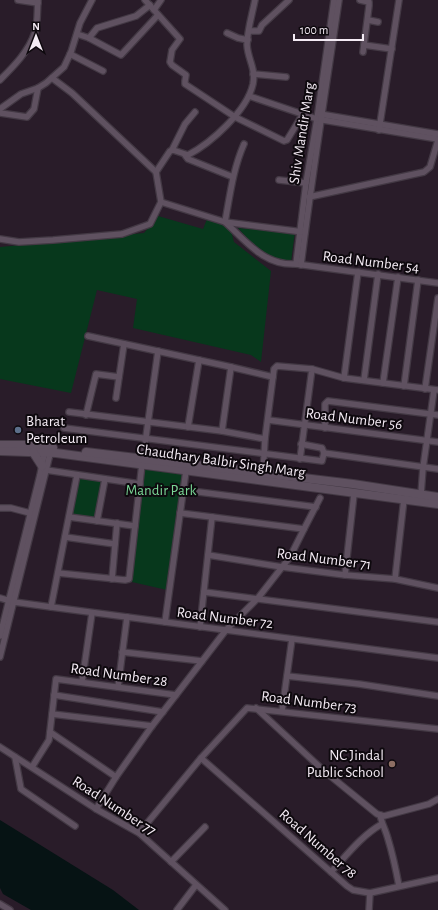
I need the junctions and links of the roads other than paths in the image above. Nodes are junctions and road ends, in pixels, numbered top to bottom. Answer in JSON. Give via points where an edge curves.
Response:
{"nodes":[{"id":1,"x":18,"y":0,"type":"edge"},
{"id":2,"x":92,"y":0,"type":"edge"},
{"id":3,"x":145,"y":0,"type":"edge"},
{"id":4,"x":161,"y":0,"type":"edge"},
{"id":5,"x":255,"y":0,"type":"edge"},
{"id":6,"x":289,"y":0,"type":"edge"},
{"id":7,"x":334,"y":0,"type":"edge"},
{"id":8,"x":339,"y":0,"type":"edge"},
{"id":9,"x":360,"y":0,"type":"edge"},
{"id":10,"x":400,"y":0,"type":"edge"},
{"id":11,"x":38,"y":2,"type":"edge"},
{"id":12,"x":154,"y":10,"type":"junction"},
{"id":13,"x":368,"y":20,"type":"junction"},
{"id":14,"x":378,"y":22,"type":"dead end"},
{"id":15,"x":249,"y":31,"type":"junction"},
{"id":16,"x":227,"y":33,"type":"dead end"},
{"id":17,"x":77,"y":34,"type":"junction"},
{"id":18,"x":89,"y":38,"type":"junction"},
{"id":19,"x":248,"y":40,"type":"junction"},
{"id":20,"x":364,"y":45,"type":"junction"},
{"id":21,"x":392,"y":49,"type":"junction"},
{"id":22,"x":363,"y":52,"type":"dead end"},
{"id":23,"x":70,"y":54,"type":"junction"},
{"id":24,"x":103,"y":71,"type":"dead end"},
{"id":25,"x":254,"y":74,"type":"junction"},
{"id":26,"x":286,"y":77,"type":"dead end"},
{"id":27,"x":52,"y":78,"type":"junction"},
{"id":28,"x":0,"y":80,"type":"edge"},
{"id":29,"x":38,"y":88,"type":"junction"},
{"id":30,"x":249,"y":96,"type":"junction"},
{"id":31,"x":0,"y":108,"type":"edge"},
{"id":32,"x":195,"y":112,"type":"dead end"},
{"id":33,"x":0,"y":113,"type":"edge"},
{"id":34,"x":302,"y":114,"type":"junction"},
{"id":35,"x":235,"y":117,"type":"junction"},
{"id":36,"x":320,"y":117,"type":"junction"},
{"id":37,"x":380,"y":127,"type":"junction"},
{"id":38,"x":438,"y":134,"type":"edge"},
{"id":39,"x":438,"y":139,"type":"edge"},
{"id":40,"x":244,"y":144,"type":"dead end"},
{"id":41,"x":172,"y":150,"type":"junction"},
{"id":42,"x":185,"y":155,"type":"junction"},
{"id":43,"x":156,"y":172,"type":"junction"},
{"id":44,"x":233,"y":177,"type":"junction"},
{"id":45,"x":279,"y":180,"type":"dead end"},
{"id":46,"x":306,"y":183,"type":"junction"},
{"id":47,"x":309,"y":197,"type":"junction"},
{"id":48,"x":161,"y":202,"type":"junction"},
{"id":49,"x":225,"y":222,"type":"junction"},
{"id":50,"x":302,"y":232,"type":"junction"},
{"id":51,"x":0,"y":239,"type":"edge"},
{"id":52,"x":298,"y":264,"type":"junction"},
{"id":53,"x":358,"y":272,"type":"junction"},
{"id":54,"x":378,"y":274,"type":"junction"},
{"id":55,"x":398,"y":277,"type":"junction"},
{"id":56,"x":418,"y":280,"type":"junction"},
{"id":57,"x":438,"y":283,"type":"edge"},
{"id":58,"x":438,"y":298,"type":"edge"},
{"id":59,"x":88,"y":336,"type":"dead end"},
{"id":60,"x":124,"y":344,"type":"junction"},
{"id":61,"x":158,"y":351,"type":"junction"},
{"id":62,"x":199,"y":360,"type":"junction"},
{"id":63,"x":231,"y":367,"type":"junction"},
{"id":64,"x":312,"y":368,"type":"junction"},
{"id":65,"x":119,"y":376,"type":"junction"},
{"id":66,"x":273,"y":377,"type":"junction"},
{"id":67,"x":344,"y":378,"type":"junction"},
{"id":68,"x":364,"y":380,"type":"junction"},
{"id":69,"x":383,"y":383,"type":"junction"},
{"id":70,"x":404,"y":386,"type":"junction"},
{"id":71,"x":425,"y":389,"type":"junction"},
{"id":72,"x":436,"y":390,"type":"edge"},
{"id":73,"x":116,"y":398,"type":"dead end"},
{"id":74,"x":69,"y":412,"type":"dead end"},
{"id":75,"x":86,"y":414,"type":"junction"},
{"id":76,"x":431,"y":414,"type":"junction"},
{"id":77,"x":438,"y":415,"type":"edge"},
{"id":78,"x":268,"y":420,"type":"junction"},
{"id":79,"x":148,"y":423,"type":"junction"},
{"id":80,"x":304,"y":425,"type":"junction"},
{"id":81,"x":188,"y":427,"type":"junction"},
{"id":82,"x":64,"y":428,"type":"dead end"},
{"id":83,"x":325,"y":428,"type":"junction"},
{"id":84,"x":222,"y":431,"type":"junction"},
{"id":85,"x":266,"y":438,"type":"junction"},
{"id":86,"x":146,"y":439,"type":"junction"},
{"id":87,"x":427,"y":441,"type":"junction"},
{"id":88,"x":438,"y":442,"type":"edge"},
{"id":89,"x":301,"y":444,"type":"junction"},
{"id":90,"x":0,"y":445,"type":"edge"},
{"id":91,"x":48,"y":450,"type":"junction"},
{"id":92,"x":0,"y":451,"type":"edge"},
{"id":93,"x":33,"y":452,"type":"junction"},
{"id":94,"x":324,"y":453,"type":"junction"},
{"id":95,"x":264,"y":454,"type":"junction"},
{"id":96,"x":300,"y":459,"type":"junction"},
{"id":97,"x":143,"y":461,"type":"junction"},
{"id":98,"x":44,"y":468,"type":"junction"},
{"id":99,"x":423,"y":468,"type":"junction"},
{"id":100,"x":438,"y":469,"type":"edge"},
{"id":101,"x":186,"y":471,"type":"junction"},
{"id":102,"x":78,"y":474,"type":"junction"},
{"id":103,"x":263,"y":474,"type":"junction"},
{"id":104,"x":105,"y":479,"type":"junction"},
{"id":105,"x":140,"y":484,"type":"junction"},
{"id":106,"x":183,"y":490,"type":"junction"},
{"id":107,"x":354,"y":494,"type":"junction"},
{"id":108,"x":421,"y":494,"type":"junction"},
{"id":109,"x":438,"y":497,"type":"edge"},
{"id":110,"x":320,"y":498,"type":"dead end"},
{"id":111,"x":404,"y":499,"type":"junction"},
{"id":112,"x":438,"y":504,"type":"edge"},
{"id":113,"x":316,"y":507,"type":"junction"},
{"id":114,"x":0,"y":508,"type":"edge"},
{"id":115,"x":30,"y":513,"type":"junction"},
{"id":116,"x":180,"y":513,"type":"junction"},
{"id":117,"x":69,"y":517,"type":"junction"},
{"id":118,"x":212,"y":517,"type":"junction"},
{"id":119,"x":98,"y":521,"type":"junction"},
{"id":120,"x":117,"y":524,"type":"junction"},
{"id":121,"x":135,"y":526,"type":"junction"},
{"id":122,"x":304,"y":529,"type":"junction"},
{"id":123,"x":65,"y":537,"type":"junction"},
{"id":124,"x":115,"y":544,"type":"junction"},
{"id":125,"x":208,"y":555,"type":"junction"},
{"id":126,"x":282,"y":567,"type":"junction"},
{"id":127,"x":58,"y":572,"type":"junction"},
{"id":128,"x":345,"y":575,"type":"junction"},
{"id":129,"x":112,"y":578,"type":"junction"},
{"id":130,"x":396,"y":578,"type":"junction"},
{"id":131,"x":438,"y":588,"type":"edge"},
{"id":132,"x":204,"y":592,"type":"junction"},
{"id":133,"x":0,"y":598,"type":"edge"},
{"id":134,"x":258,"y":598,"type":"junction"},
{"id":135,"x":12,"y":601,"type":"junction"},
{"id":136,"x":51,"y":607,"type":"junction"},
{"id":137,"x":92,"y":613,"type":"junction"},
{"id":138,"x":127,"y":617,"type":"junction"},
{"id":139,"x":165,"y":622,"type":"junction"},
{"id":140,"x":438,"y":622,"type":"edge"},
{"id":141,"x":200,"y":627,"type":"junction"},
{"id":142,"x":226,"y":630,"type":"junction"},
{"id":143,"x":0,"y":636,"type":"edge"},
{"id":144,"x":292,"y":639,"type":"junction"},
{"id":145,"x":122,"y":652,"type":"junction"},
{"id":146,"x":0,"y":657,"type":"edge"},
{"id":147,"x":438,"y":658,"type":"edge"},
{"id":148,"x":202,"y":662,"type":"junction"},
{"id":149,"x":287,"y":676,"type":"junction"},
{"id":150,"x":82,"y":682,"type":"junction"},
{"id":151,"x":118,"y":687,"type":"junction"},
{"id":152,"x":54,"y":695,"type":"junction"},
{"id":153,"x":176,"y":695,"type":"junction"},
{"id":154,"x":438,"y":696,"type":"edge"},
{"id":155,"x":256,"y":708,"type":"junction"},
{"id":156,"x":282,"y":711,"type":"junction"},
{"id":157,"x":163,"y":712,"type":"junction"},
{"id":158,"x":52,"y":714,"type":"junction"},
{"id":159,"x":152,"y":726,"type":"junction"},
{"id":160,"x":438,"y":729,"type":"edge"},
{"id":161,"x":50,"y":732,"type":"junction"},
{"id":162,"x":0,"y":747,"type":"edge"},
{"id":163,"x":15,"y":756,"type":"junction"},
{"id":164,"x":201,"y":758,"type":"junction"},
{"id":165,"x":32,"y":767,"type":"junction"},
{"id":166,"x":116,"y":777,"type":"junction"},
{"id":167,"x":438,"y":799,"type":"edge"},
{"id":168,"x":96,"y":809,"type":"junction"},
{"id":169,"x":380,"y":815,"type":"junction"},
{"id":170,"x":382,"y":824,"type":"junction"},
{"id":171,"x":75,"y":826,"type":"dead end"},
{"id":172,"x":205,"y":827,"type":"dead end"},
{"id":173,"x":139,"y":833,"type":"junction"},
{"id":174,"x":171,"y":862,"type":"junction"},
{"id":175,"x":331,"y":872,"type":"junction"},
{"id":176,"x":438,"y":878,"type":"edge"},
{"id":177,"x":196,"y":885,"type":"junction"},
{"id":178,"x":399,"y":886,"type":"junction"},
{"id":179,"x":370,"y":893,"type":"junction"},
{"id":180,"x":0,"y":904,"type":"edge"},
{"id":181,"x":10,"y":910,"type":"edge"},
{"id":182,"x":177,"y":910,"type":"edge"},
{"id":183,"x":225,"y":910,"type":"edge"},
{"id":184,"x":369,"y":910,"type":"edge"}],
"edges":[{"from":1,"to":11,"type":"street"},
{"from":2,"to":17,"type":"street","via":[[80,22]]},
{"from":3,"to":12,"type":"street"},
{"from":4,"to":12,"type":"street"},
{"from":5,"to":15,"type":"street"},
{"from":6,"to":15,"type":"street","via":[[262,25],[259,31]]},
{"from":7,"to":36,"type":"street","name":"Shiv Mandir Marg"},
{"from":8,"to":36,"type":"street"},
{"from":9,"to":13,"type":"street","via":[[369,2]]},
{"from":10,"to":21,"type":"street"},
{"from":11,"to":28,"type":"street","via":[[36,26],[31,42],[19,62]]},
{"from":12,"to":18,"type":"street","via":[[97,28]]},
{"from":12,"to":18,"type":"street","via":[[121,55]]},
{"from":12,"to":35,"type":"street","via":[[180,39],[172,50],[170,62],[186,75],[185,83]]},
{"from":13,"to":14,"type":"street"},
{"from":13,"to":20,"type":"street"},
{"from":15,"to":19,"type":"street"},
{"from":16,"to":19,"type":"street"},
{"from":17,"to":18,"type":"street"},
{"from":17,"to":23,"type":"street"},
{"from":19,"to":25,"type":"street","via":[[248,52]]},
{"from":20,"to":21,"type":"street"},
{"from":20,"to":22,"type":"street"},
{"from":21,"to":37,"type":"street"},
{"from":23,"to":24,"type":"street"},
{"from":23,"to":27,"type":"street","via":[[64,67]]},
{"from":25,"to":26,"type":"street"},
{"from":25,"to":30,"type":"street"},
{"from":27,"to":29,"type":"street"},
{"from":27,"to":43,"type":"street","via":[[72,93]]},
{"from":29,"to":31,"type":"street","via":[[21,94]]},
{"from":29,"to":33,"type":"street","via":[[34,110],[27,117]]},
{"from":30,"to":34,"type":"street"},
{"from":30,"to":35,"type":"street"},
{"from":32,"to":41,"type":"street","via":[[185,124]]},
{"from":34,"to":35,"type":"street","via":[[285,141]]},
{"from":34,"to":36,"type":"street"},
{"from":35,"to":42,"type":"street","via":[[204,146]]},
{"from":36,"to":37,"type":"street"},
{"from":36,"to":46,"type":"street","name":"Shiv Mandir Marg"},
{"from":36,"to":47,"type":"street"},
{"from":37,"to":38,"type":"street"},
{"from":37,"to":39,"type":"street"},
{"from":39,"to":47,"type":"street","via":[[430,167],[424,172]]},
{"from":40,"to":44,"type":"street"},
{"from":41,"to":42,"type":"street"},
{"from":41,"to":43,"type":"street"},
{"from":42,"to":44,"type":"street","via":[[188,159]]},
{"from":43,"to":48,"type":"street"},
{"from":44,"to":49,"type":"street"},
{"from":45,"to":46,"type":"street"},
{"from":46,"to":50,"type":"street","name":"Shiv Mandir Marg"},
{"from":47,"to":50,"type":"street"},
{"from":48,"to":49,"type":"street"},
{"from":48,"to":51,"type":"street","via":[[150,224],[122,234],[19,242]]},
{"from":49,"to":50,"type":"street"},
{"from":49,"to":52,"type":"street","name":"Road Number 54","via":[[267,259],[291,265]]},
{"from":50,"to":52,"type":"street"},
{"from":52,"to":53,"type":"street","name":"Road Number 54"},
{"from":53,"to":54,"type":"street","name":"Road Number 54"},
{"from":53,"to":67,"type":"street"},
{"from":54,"to":55,"type":"street","name":"Road Number 54"},
{"from":54,"to":68,"type":"street"},
{"from":55,"to":56,"type":"street","name":"Road Number 54"},
{"from":55,"to":69,"type":"street"},
{"from":56,"to":57,"type":"street","name":"Road Number 54"},
{"from":56,"to":70,"type":"street"},
{"from":58,"to":71,"type":"street"},
{"from":59,"to":60,"type":"street"},
{"from":60,"to":61,"type":"street"},
{"from":60,"to":65,"type":"street"},
{"from":61,"to":62,"type":"street"},
{"from":61,"to":79,"type":"street"},
{"from":62,"to":63,"type":"street"},
{"from":62,"to":81,"type":"street"},
{"from":63,"to":66,"type":"street"},
{"from":63,"to":84,"type":"street"},
{"from":64,"to":66,"type":"street","via":[[277,366]]},
{"from":64,"to":67,"type":"street"},
{"from":64,"to":80,"type":"street"},
{"from":65,"to":73,"type":"street"},
{"from":65,"to":75,"type":"street","via":[[96,374]]},
{"from":66,"to":78,"type":"street"},
{"from":67,"to":68,"type":"street"},
{"from":68,"to":69,"type":"street"},
{"from":69,"to":70,"type":"street"},
{"from":70,"to":71,"type":"street"},
{"from":71,"to":72,"type":"street"},
{"from":72,"to":76,"type":"street"},
{"from":74,"to":75,"type":"street"},
{"from":75,"to":79,"type":"street"},
{"from":76,"to":77,"type":"street"},
{"from":76,"to":83,"type":"street","via":[[328,401],[325,404]]},
{"from":76,"to":87,"type":"street"},
{"from":78,"to":80,"type":"street","name":"Road Number 56"},
{"from":78,"to":85,"type":"street"},
{"from":79,"to":81,"type":"street"},
{"from":79,"to":86,"type":"street"},
{"from":80,"to":83,"type":"street","name":"Road Number 56"},
{"from":80,"to":89,"type":"street"},
{"from":81,"to":84,"type":"street"},
{"from":82,"to":86,"type":"street"},
{"from":83,"to":87,"type":"street","name":"Road Number 56"},
{"from":84,"to":85,"type":"street"},
{"from":85,"to":95,"type":"street"},
{"from":86,"to":95,"type":"street"},
{"from":86,"to":97,"type":"street"},
{"from":87,"to":88,"type":"street","name":"Road Number 56"},
{"from":87,"to":99,"type":"street"},
{"from":89,"to":94,"type":"street","via":[[322,448]]},
{"from":89,"to":96,"type":"street"},
{"from":90,"to":91,"type":"street","name":"Chaudhary Balbir Singh Marg"},
{"from":91,"to":93,"type":"street","name":"Chaudhary Balbir Singh Marg"},
{"from":91,"to":97,"type":"street","name":"Chaudhary Balbir Singh Marg"},
{"from":91,"to":98,"type":"street"},
{"from":92,"to":93,"type":"street","name":"Chaudhary Balbir Singh Marg"},
{"from":93,"to":98,"type":"street"},
{"from":94,"to":96,"type":"street","via":[[322,461]]},
{"from":94,"to":99,"type":"street"},
{"from":95,"to":96,"type":"street"},
{"from":95,"to":103,"type":"street"},
{"from":97,"to":101,"type":"street","name":"Chaudhary Balbir Singh Marg"},
{"from":97,"to":103,"type":"street","name":"Chaudhary Balbir Singh Marg"},
{"from":97,"to":105,"type":"street"},
{"from":98,"to":102,"type":"street"},
{"from":98,"to":115,"type":"street"},
{"from":98,"to":135,"type":"street"},
{"from":99,"to":100,"type":"street"},
{"from":99,"to":108,"type":"street"},
{"from":101,"to":106,"type":"street"},
{"from":101,"to":107,"type":"street","name":"Chaudhary Balbir Singh Marg"},
{"from":102,"to":104,"type":"street"},
{"from":102,"to":117,"type":"street"},
{"from":103,"to":108,"type":"street","name":"Chaudhary Balbir Singh Marg"},
{"from":104,"to":105,"type":"street"},
{"from":104,"to":119,"type":"street"},
{"from":105,"to":121,"type":"street"},
{"from":106,"to":113,"type":"street"},
{"from":106,"to":116,"type":"street"},
{"from":107,"to":111,"type":"street","name":"Chaudhary Balbir Singh Marg"},
{"from":107,"to":128,"type":"street"},
{"from":108,"to":109,"type":"street","name":"Chaudhary Balbir Singh Marg"},
{"from":110,"to":113,"type":"street"},
{"from":111,"to":112,"type":"street","name":"Chaudhary Balbir Singh Marg"},
{"from":111,"to":130,"type":"street"},
{"from":113,"to":122,"type":"street"},
{"from":114,"to":115,"type":"street"},
{"from":115,"to":135,"type":"street"},
{"from":116,"to":118,"type":"street"},
{"from":116,"to":139,"type":"street"},
{"from":117,"to":119,"type":"street"},
{"from":117,"to":123,"type":"street"},
{"from":118,"to":122,"type":"street"},
{"from":118,"to":125,"type":"street"},
{"from":119,"to":120,"type":"street"},
{"from":120,"to":121,"type":"street"},
{"from":120,"to":124,"type":"street"},
{"from":121,"to":129,"type":"street","via":[[130,577],[125,580]]},
{"from":122,"to":126,"type":"street"},
{"from":123,"to":124,"type":"street"},
{"from":123,"to":127,"type":"street"},
{"from":124,"to":129,"type":"street"},
{"from":125,"to":126,"type":"street","name":"Road Number 71"},
{"from":125,"to":132,"type":"street"},
{"from":126,"to":128,"type":"street","name":"Road Number 71"},
{"from":126,"to":134,"type":"street"},
{"from":127,"to":129,"type":"street"},
{"from":127,"to":136,"type":"street"},
{"from":128,"to":130,"type":"street","name":"Road Number 71"},
{"from":130,"to":131,"type":"street","name":"Road Number 71"},
{"from":132,"to":134,"type":"street"},
{"from":132,"to":141,"type":"street"},
{"from":133,"to":135,"type":"street","name":"Road Number 72"},
{"from":134,"to":140,"type":"street"},
{"from":134,"to":142,"type":"street"},
{"from":135,"to":136,"type":"street","name":"Road Number 72"},
{"from":135,"to":143,"type":"street"},
{"from":135,"to":146,"type":"street"},
{"from":136,"to":137,"type":"street","name":"Road Number 72"},
{"from":137,"to":138,"type":"street","name":"Road Number 72"},
{"from":137,"to":150,"type":"street"},
{"from":138,"to":139,"type":"street","name":"Road Number 72"},
{"from":138,"to":145,"type":"street"},
{"from":139,"to":141,"type":"street","name":"Road Number 72"},
{"from":141,"to":142,"type":"street","name":"Road Number 72"},
{"from":142,"to":144,"type":"street","name":"Road Number 72"},
{"from":142,"to":148,"type":"street"},
{"from":144,"to":147,"type":"street","name":"Road Number 72"},
{"from":144,"to":149,"type":"street"},
{"from":145,"to":148,"type":"street"},
{"from":145,"to":151,"type":"street"},
{"from":148,"to":153,"type":"street"},
{"from":149,"to":154,"type":"street"},
{"from":149,"to":156,"type":"street"},
{"from":150,"to":151,"type":"street","name":"Road Number 28"},
{"from":150,"to":152,"type":"street","name":"Road Number 28","via":[[56,678]]},
{"from":151,"to":153,"type":"street","name":"Road Number 28"},
{"from":152,"to":157,"type":"street"},
{"from":152,"to":158,"type":"street","name":"Road Number 28"},
{"from":153,"to":157,"type":"street"},
{"from":155,"to":156,"type":"street","name":"Road Number 73"},
{"from":155,"to":164,"type":"street","name":"Road Number 73","via":[[245,709]]},
{"from":155,"to":169,"type":"street","via":[[323,770]]},
{"from":156,"to":160,"type":"street","name":"Road Number 73"},
{"from":157,"to":159,"type":"street"},
{"from":158,"to":159,"type":"street"},
{"from":158,"to":161,"type":"street","name":"Road Number 28"},
{"from":159,"to":166,"type":"street"},
{"from":161,"to":165,"type":"street","name":"Road Number 28","via":[[49,740]]},
{"from":161,"to":166,"type":"street"},
{"from":162,"to":163,"type":"street","name":"Road Number 77"},
{"from":163,"to":165,"type":"street","name":"Road Number 77"},
{"from":163,"to":171,"type":"street","via":[[21,789]]},
{"from":164,"to":173,"type":"street","name":"Road Number 73"},
{"from":164,"to":175,"type":"street","name":"Road Number 78"},
{"from":165,"to":168,"type":"street","name":"Road Number 77"},
{"from":166,"to":168,"type":"street"},
{"from":167,"to":169,"type":"street","via":[[429,804]]},
{"from":168,"to":173,"type":"street","name":"Road Number 77"},
{"from":169,"to":170,"type":"street"},
{"from":170,"to":175,"type":"street","via":[[358,842]]},
{"from":170,"to":178,"type":"street","via":[[394,857]]},
{"from":172,"to":174,"type":"street"},
{"from":173,"to":174,"type":"street","name":"Road Number 77"},
{"from":174,"to":177,"type":"street","name":"Road Number 77"},
{"from":175,"to":179,"type":"street","name":"Road Number 78","via":[[353,890]]},
{"from":176,"to":178,"type":"street","name":"Road Number 78"},
{"from":177,"to":182,"type":"street"},
{"from":177,"to":183,"type":"street","name":"Road Number 77"},
{"from":178,"to":179,"type":"street","name":"Road Number 78"},
{"from":179,"to":184,"type":"street"},
{"from":180,"to":181,"type":"street"}]}
